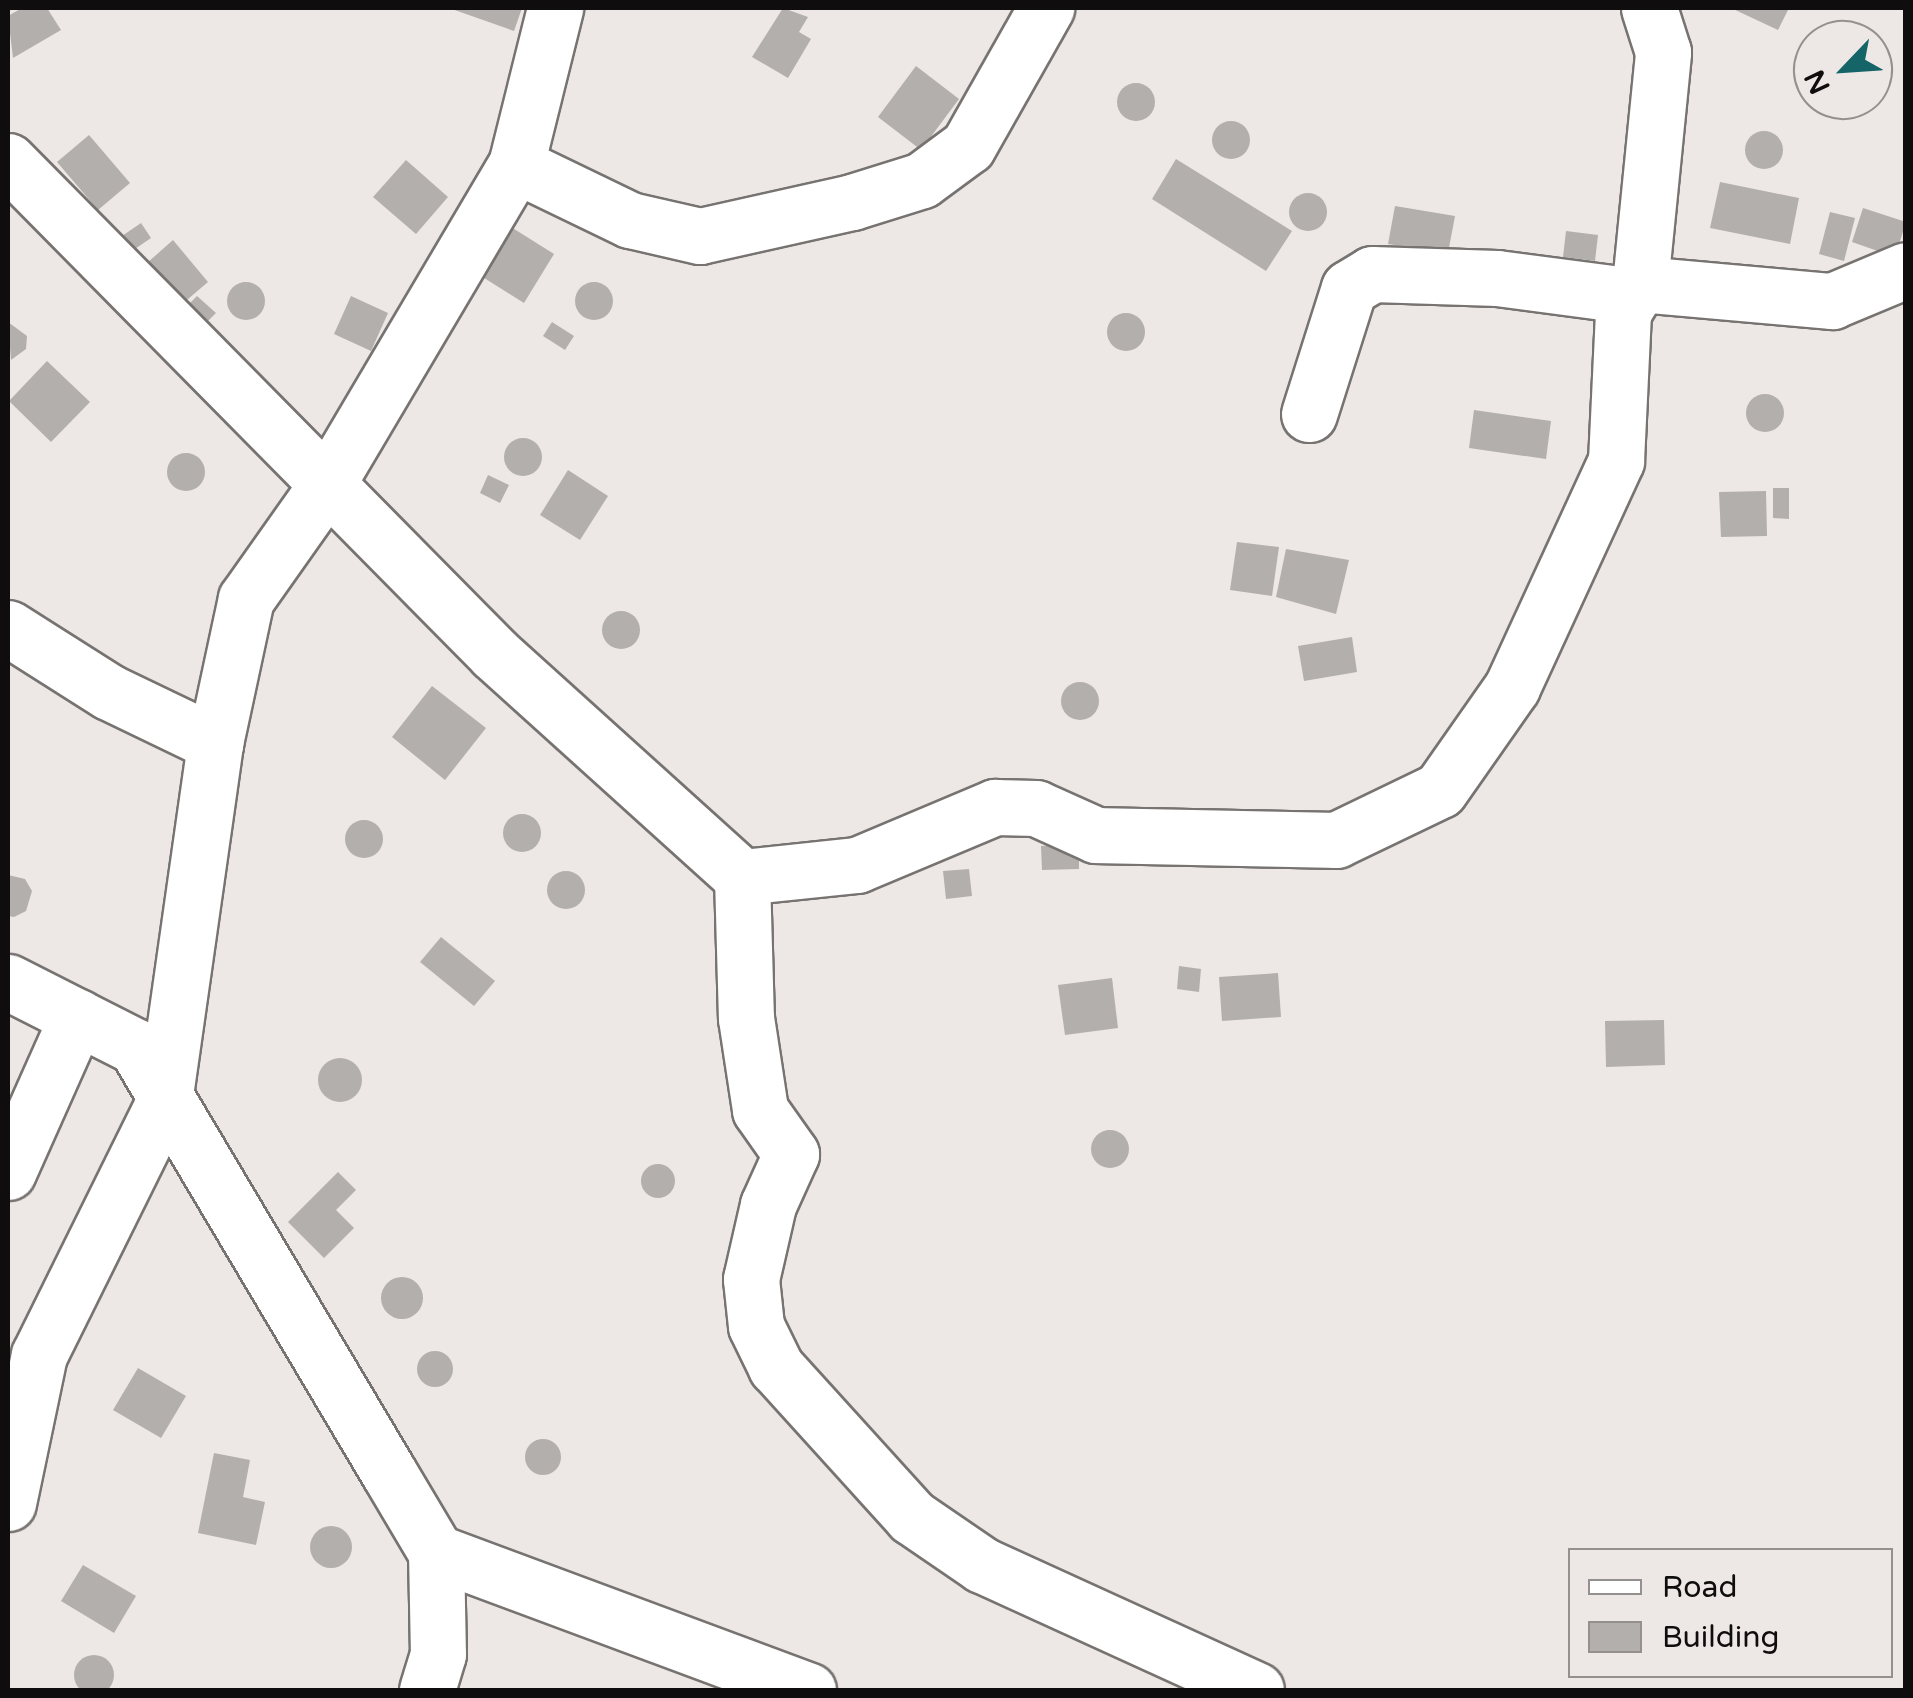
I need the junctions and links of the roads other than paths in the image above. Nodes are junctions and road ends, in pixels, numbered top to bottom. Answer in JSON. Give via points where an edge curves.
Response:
{"nodes":[{"id":1,"x":555,"y":8,"type":"edge"},
{"id":2,"x":1046,"y":8,"type":"edge"},
{"id":3,"x":1649,"y":8,"type":"edge"},
{"id":4,"x":8,"y":162,"type":"edge"},
{"id":5,"x":516,"y":165,"type":"junction"},
{"id":6,"x":1906,"y":270,"type":"edge"},
{"id":7,"x":1637,"y":290,"type":"junction"},
{"id":8,"x":1309,"y":414,"type":"dead end"},
{"id":9,"x":326,"y":484,"type":"junction"},
{"id":10,"x":8,"y":628,"type":"edge"},
{"id":11,"x":215,"y":743,"type":"junction"},
{"id":12,"x":742,"y":877,"type":"junction"},
{"id":13,"x":8,"y":982,"type":"edge"},
{"id":14,"x":77,"y":1017,"type":"junction"},
{"id":15,"x":164,"y":1102,"type":"junction"},
{"id":16,"x":8,"y":1172,"type":"edge"},
{"id":17,"x":8,"y":1504,"type":"edge"},
{"id":18,"x":436,"y":1552,"type":"junction"},
{"id":19,"x":426,"y":1690,"type":"edge"},
{"id":20,"x":808,"y":1690,"type":"edge"},
{"id":21,"x":1256,"y":1690,"type":"edge"}],
"edges":[{"from":1,"to":5,"type":"street"},
{"from":2,"to":5,"type":"street","via":[[968,146],[922,180],[852,202],[700,236],[630,220]]},
{"from":3,"to":7,"type":"street","via":[[1663,52]]},
{"from":4,"to":9,"type":"street"},
{"from":5,"to":9,"type":"street"},
{"from":6,"to":7,"type":"street","via":[[1832,300]]},
{"from":7,"to":8,"type":"street","via":[[1372,274],[1349,288]]},
{"from":7,"to":12,"type":"street","via":[[1623,312],[1616,461],[1512,687],[1440,790],[1336,840],[1096,835],[1036,808],[995,807],[857,865]]},
{"from":9,"to":11,"type":"street","via":[[246,600]]},
{"from":9,"to":12,"type":"street","via":[[495,654]]},
{"from":10,"to":11,"type":"street","via":[[109,692]]},
{"from":11,"to":15,"type":"street"},
{"from":12,"to":21,"type":"street","via":[[746,1018],[760,1110],[791,1154],[768,1205],[751,1279],[756,1326],[776,1368],[912,1517],[982,1565]]},
{"from":13,"to":14,"type":"street"},
{"from":14,"to":15,"type":"street","via":[[136,1047]]},
{"from":14,"to":16,"type":"street"},
{"from":15,"to":17,"type":"street","via":[[39,1355]]},
{"from":15,"to":18,"type":"street"},
{"from":18,"to":19,"type":"street","via":[[438,1654]]},
{"from":18,"to":20,"type":"street"}]}
